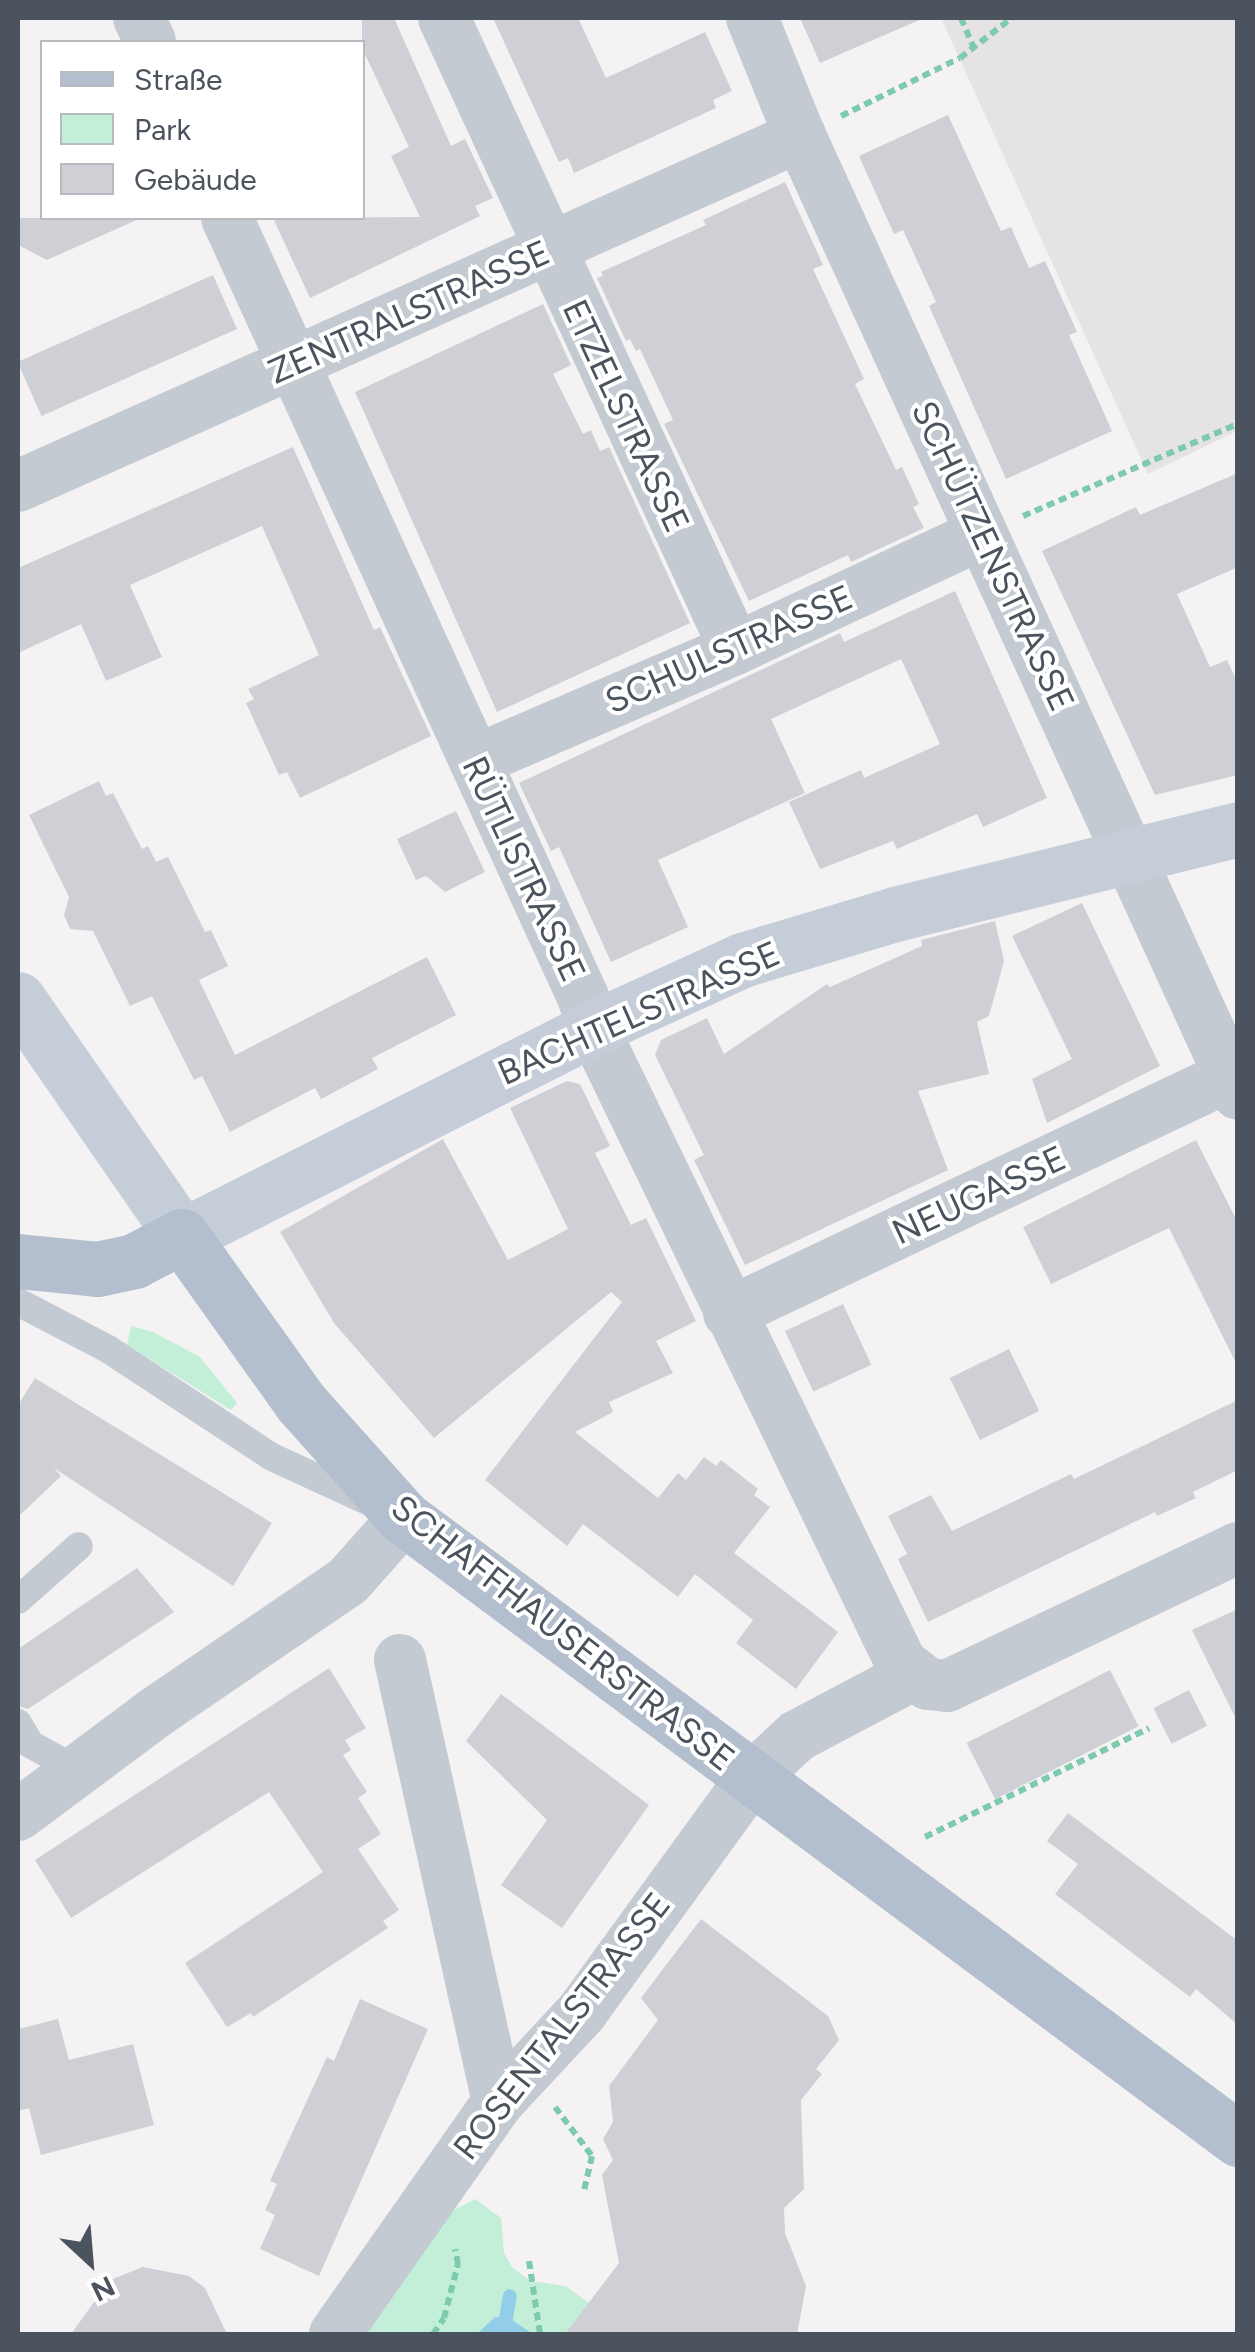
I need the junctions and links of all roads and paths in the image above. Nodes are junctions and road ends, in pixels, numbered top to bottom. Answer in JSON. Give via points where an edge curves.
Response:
{"nodes":[{"id":1,"x":444,"y":18,"type":"edge"},
{"id":2,"x":752,"y":18,"type":"edge"},
{"id":3,"x":961,"y":18,"type":"edge"},
{"id":4,"x":1012,"y":18,"type":"edge"},
{"id":5,"x":973,"y":46,"type":"junction"},
{"id":6,"x":800,"y":136,"type":"junction"},
{"id":7,"x":228,"y":220,"type":"edge"},
{"id":8,"x":548,"y":249,"type":"junction"},
{"id":9,"x":292,"y":365,"type":"junction"},
{"id":10,"x":1237,"y":424,"type":"edge"},
{"id":11,"x":18,"y":486,"type":"edge"},
{"id":12,"x":982,"y":534,"type":"junction"},
{"id":13,"x":735,"y":649,"type":"junction"},
{"id":14,"x":475,"y":761,"type":"junction"},
{"id":15,"x":1238,"y":829,"type":"edge"},
{"id":16,"x":1126,"y":854,"type":"junction"},
{"id":17,"x":18,"y":1000,"type":"edge"},
{"id":18,"x":593,"y":1028,"type":"junction"},
{"id":19,"x":1233,"y":1085,"type":"edge"},
{"id":20,"x":182,"y":1236,"type":"junction"},
{"id":21,"x":18,"y":1261,"type":"edge"},
{"id":22,"x":18,"y":1302,"type":"edge"},
{"id":23,"x":729,"y":1313,"type":"junction"},
{"id":24,"x":404,"y":1518,"type":"junction"},
{"id":25,"x":79,"y":1546,"type":"dead end"},
{"id":26,"x":1238,"y":1548,"type":"edge"},
{"id":27,"x":18,"y":1600,"type":"edge"},
{"id":28,"x":400,"y":1660,"type":"dead end"},
{"id":29,"x":912,"y":1675,"type":"junction"},
{"id":30,"x":18,"y":1723,"type":"edge"},
{"id":31,"x":1150,"y":1728,"type":"dead end"},
{"id":32,"x":79,"y":1771,"type":"junction"},
{"id":33,"x":751,"y":1779,"type":"junction"},
{"id":34,"x":18,"y":1815,"type":"edge"},
{"id":35,"x":926,"y":1838,"type":"dead end"},
{"id":36,"x":498,"y":2102,"type":"junction"},
{"id":37,"x":552,"y":2103,"type":"dead end"},
{"id":38,"x":1238,"y":2138,"type":"edge"},
{"id":39,"x":583,"y":2194,"type":"dead end"},
{"id":40,"x":530,"y":2261,"type":"dead end"},
{"id":41,"x":335,"y":2334,"type":"edge"},
{"id":42,"x":540,"y":2334,"type":"edge"}],
"edges":[{"from":1,"to":8,"type":"street","name":"ETZELSTRASSE"},
{"from":2,"to":6,"type":"street","name":"SCHÜTZENSTRASSE"},
{"from":3,"to":5,"type":"path"},
{"from":4,"to":5,"type":"path"},
{"from":5,"to":6,"type":"path"},
{"from":6,"to":8,"type":"street","name":"ZENTRALSTRASSE"},
{"from":6,"to":12,"type":"street","name":"SCHÜTZENSTRASSE"},
{"from":7,"to":9,"type":"street","name":"RÜTLISTRASSE"},
{"from":8,"to":9,"type":"street","name":"ZENTRALSTRASSE"},
{"from":8,"to":13,"type":"street","name":"ETZELSTRASSE"},
{"from":9,"to":11,"type":"street","name":"ZENTRALSTRASSE"},
{"from":9,"to":14,"type":"street","name":"RÜTLISTRASSE"},
{"from":10,"to":12,"type":"path"},
{"from":12,"to":13,"type":"street","name":"SCHULSTRASSE"},
{"from":12,"to":16,"type":"street","name":"SCHÜTZENSTRASSE"},
{"from":13,"to":14,"type":"street","name":"SCHULSTRASSE"},
{"from":14,"to":18,"type":"street","name":"RÜTLISTRASSE"},
{"from":15,"to":16,"type":"street","name":"BACHTELSTRASSE"},
{"from":16,"to":18,"type":"street","name":"BACHTELSTRASSE","via":[[742,960]]},
{"from":16,"to":19,"type":"street","name":"SCHÜTZENSTRASSE"},
{"from":17,"to":20,"type":"street","name":"SCHAFFHAUSERSTRASSE"},
{"from":18,"to":20,"type":"street","name":"BACHTELSTRASSE"},
{"from":18,"to":23,"type":"street","name":"RÜTLISTRASSE"},
{"from":19,"to":23,"type":"street","name":"NEUGASSE"},
{"from":20,"to":21,"type":"main road","via":[[134,1261],[96,1269]]},
{"from":20,"to":24,"type":"main road","name":"SCHAFFHAUSERSTRASSE","via":[[302,1404]]},
{"from":22,"to":24,"type":"lane","via":[[108,1349],[272,1457]]},
{"from":23,"to":29,"type":"street","name":"RÜTLISTRASSE","via":[[894,1652]]},
{"from":24,"to":32,"type":"street","via":[[348,1581]]},
{"from":24,"to":33,"type":"main road","name":"SCHAFFHAUSERSTRASSE"},
{"from":25,"to":27,"type":"lane"},
{"from":26,"to":29,"type":"street","via":[[977,1675],[946,1686]]},
{"from":28,"to":36,"type":"street"},
{"from":29,"to":33,"type":"street","name":"ROSENTALSTRASSE","via":[[797,1736]]},
{"from":30,"to":32,"type":"lane","via":[[30,1744]]},
{"from":31,"to":35,"type":"path"},
{"from":32,"to":34,"type":"street"},
{"from":33,"to":36,"type":"street","name":"ROSENTALSTRASSE","via":[[581,2013]]},
{"from":33,"to":38,"type":"main road","name":"SCHAFFHAUSERSTRASSE"},
{"from":36,"to":41,"type":"street","name":"ROSENTALSTRASSE"},
{"from":37,"to":39,"type":"path","via":[[592,2156]]},
{"from":40,"to":42,"type":"path"}]}
